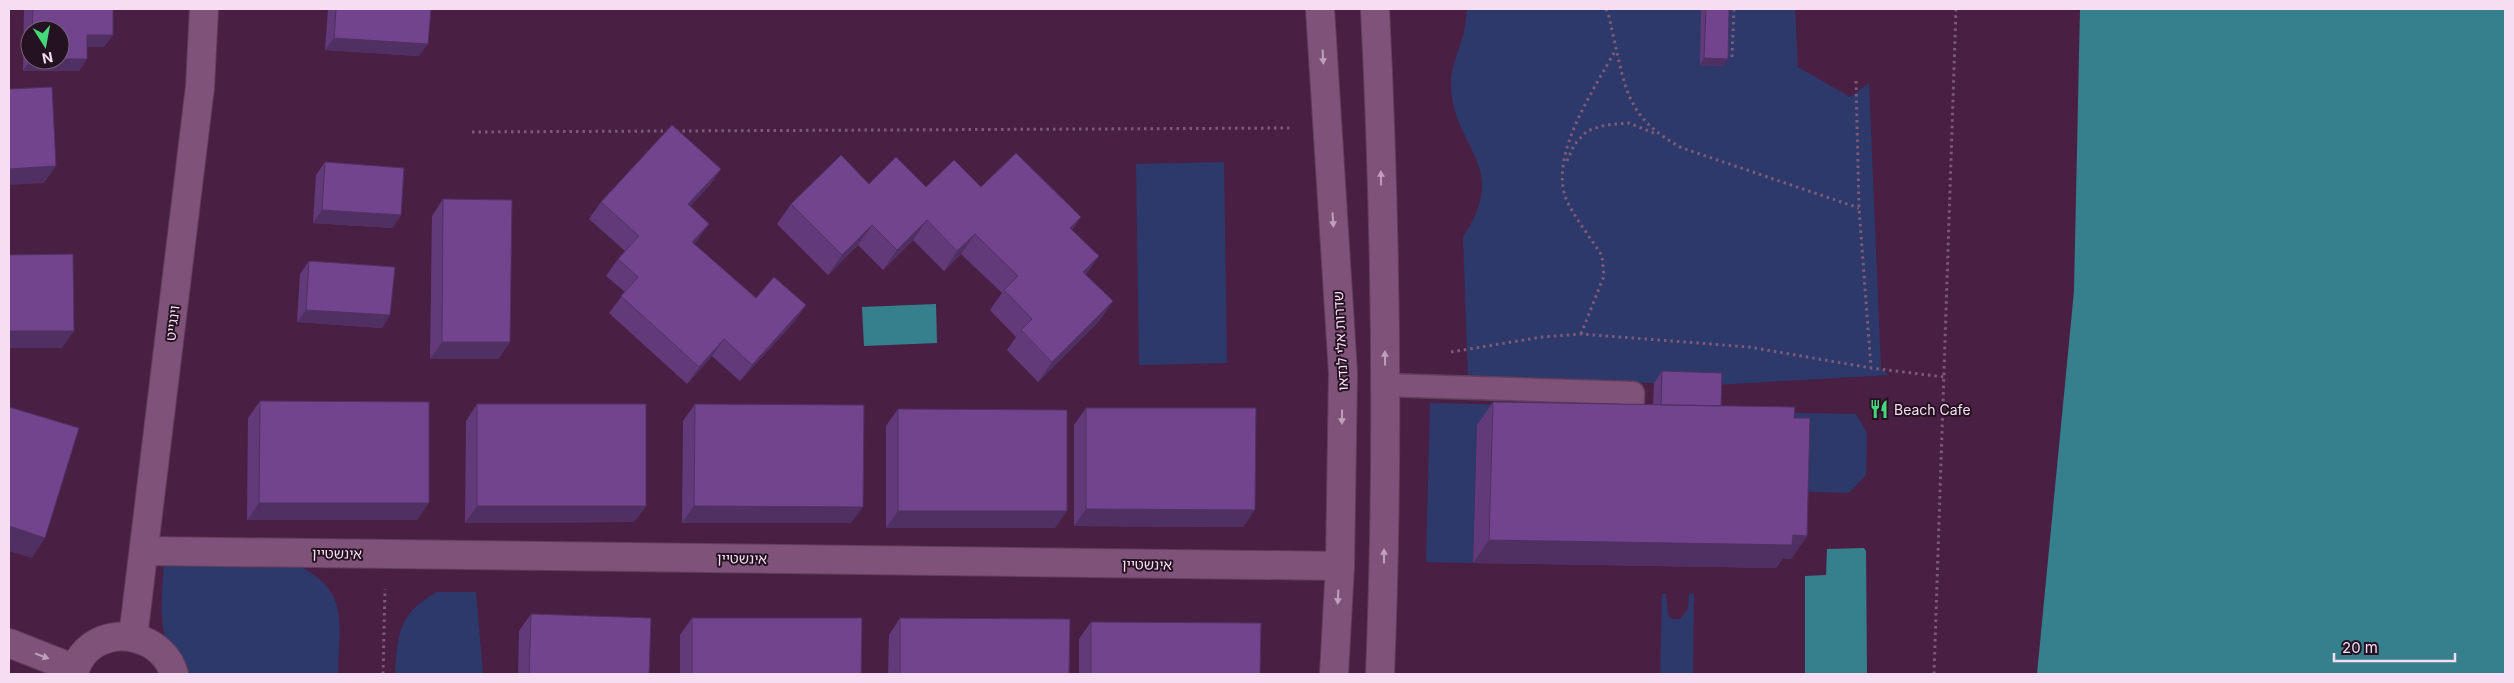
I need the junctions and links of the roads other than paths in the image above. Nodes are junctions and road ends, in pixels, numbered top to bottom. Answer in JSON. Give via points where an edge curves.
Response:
{"nodes":[{"id":1,"x":204,"y":9,"type":"edge"},
{"id":2,"x":1320,"y":9,"type":"edge"},
{"id":3,"x":1376,"y":9,"type":"edge"},
{"id":4,"x":1385,"y":385,"type":"junction"},
{"id":5,"x":1596,"y":417,"type":"edge"},
{"id":6,"x":145,"y":550,"type":"junction"},
{"id":7,"x":1340,"y":566,"type":"junction"},
{"id":8,"x":133,"y":637,"type":"junction"},
{"id":9,"x":9,"y":643,"type":"edge"},
{"id":10,"x":74,"y":672,"type":"edge"},
{"id":11,"x":174,"y":674,"type":"edge"},
{"id":12,"x":1334,"y":674,"type":"edge"},
{"id":13,"x":1380,"y":674,"type":"edge"}],
"edges":[{"from":1,"to":6,"type":"street","name":"וינגייט","via":[[200,87]]},
{"from":2,"to":7,"type":"street","name":"שדרות אלי לנדאו","one_way":true,"via":[[1343,373]]},
{"from":4,"to":3,"type":"street","one_way":true},
{"from":4,"to":5,"type":"lane","via":[[1633,393],[1632,418]]},
{"from":13,"to":4,"type":"street","one_way":true},
{"from":6,"to":7,"type":"street","name":"אינשטיין"},
{"from":6,"to":8,"type":"street","name":"וינגייט"},
{"from":7,"to":12,"type":"street","name":"שדרות אלי לנדאו","one_way":true},
{"from":8,"to":10,"type":"street","via":[[101,641],[87,650]]},
{"from":8,"to":11,"type":"street","via":[[150,644],[164,656]]},
{"from":9,"to":10,"type":"street","one_way":true}]}
